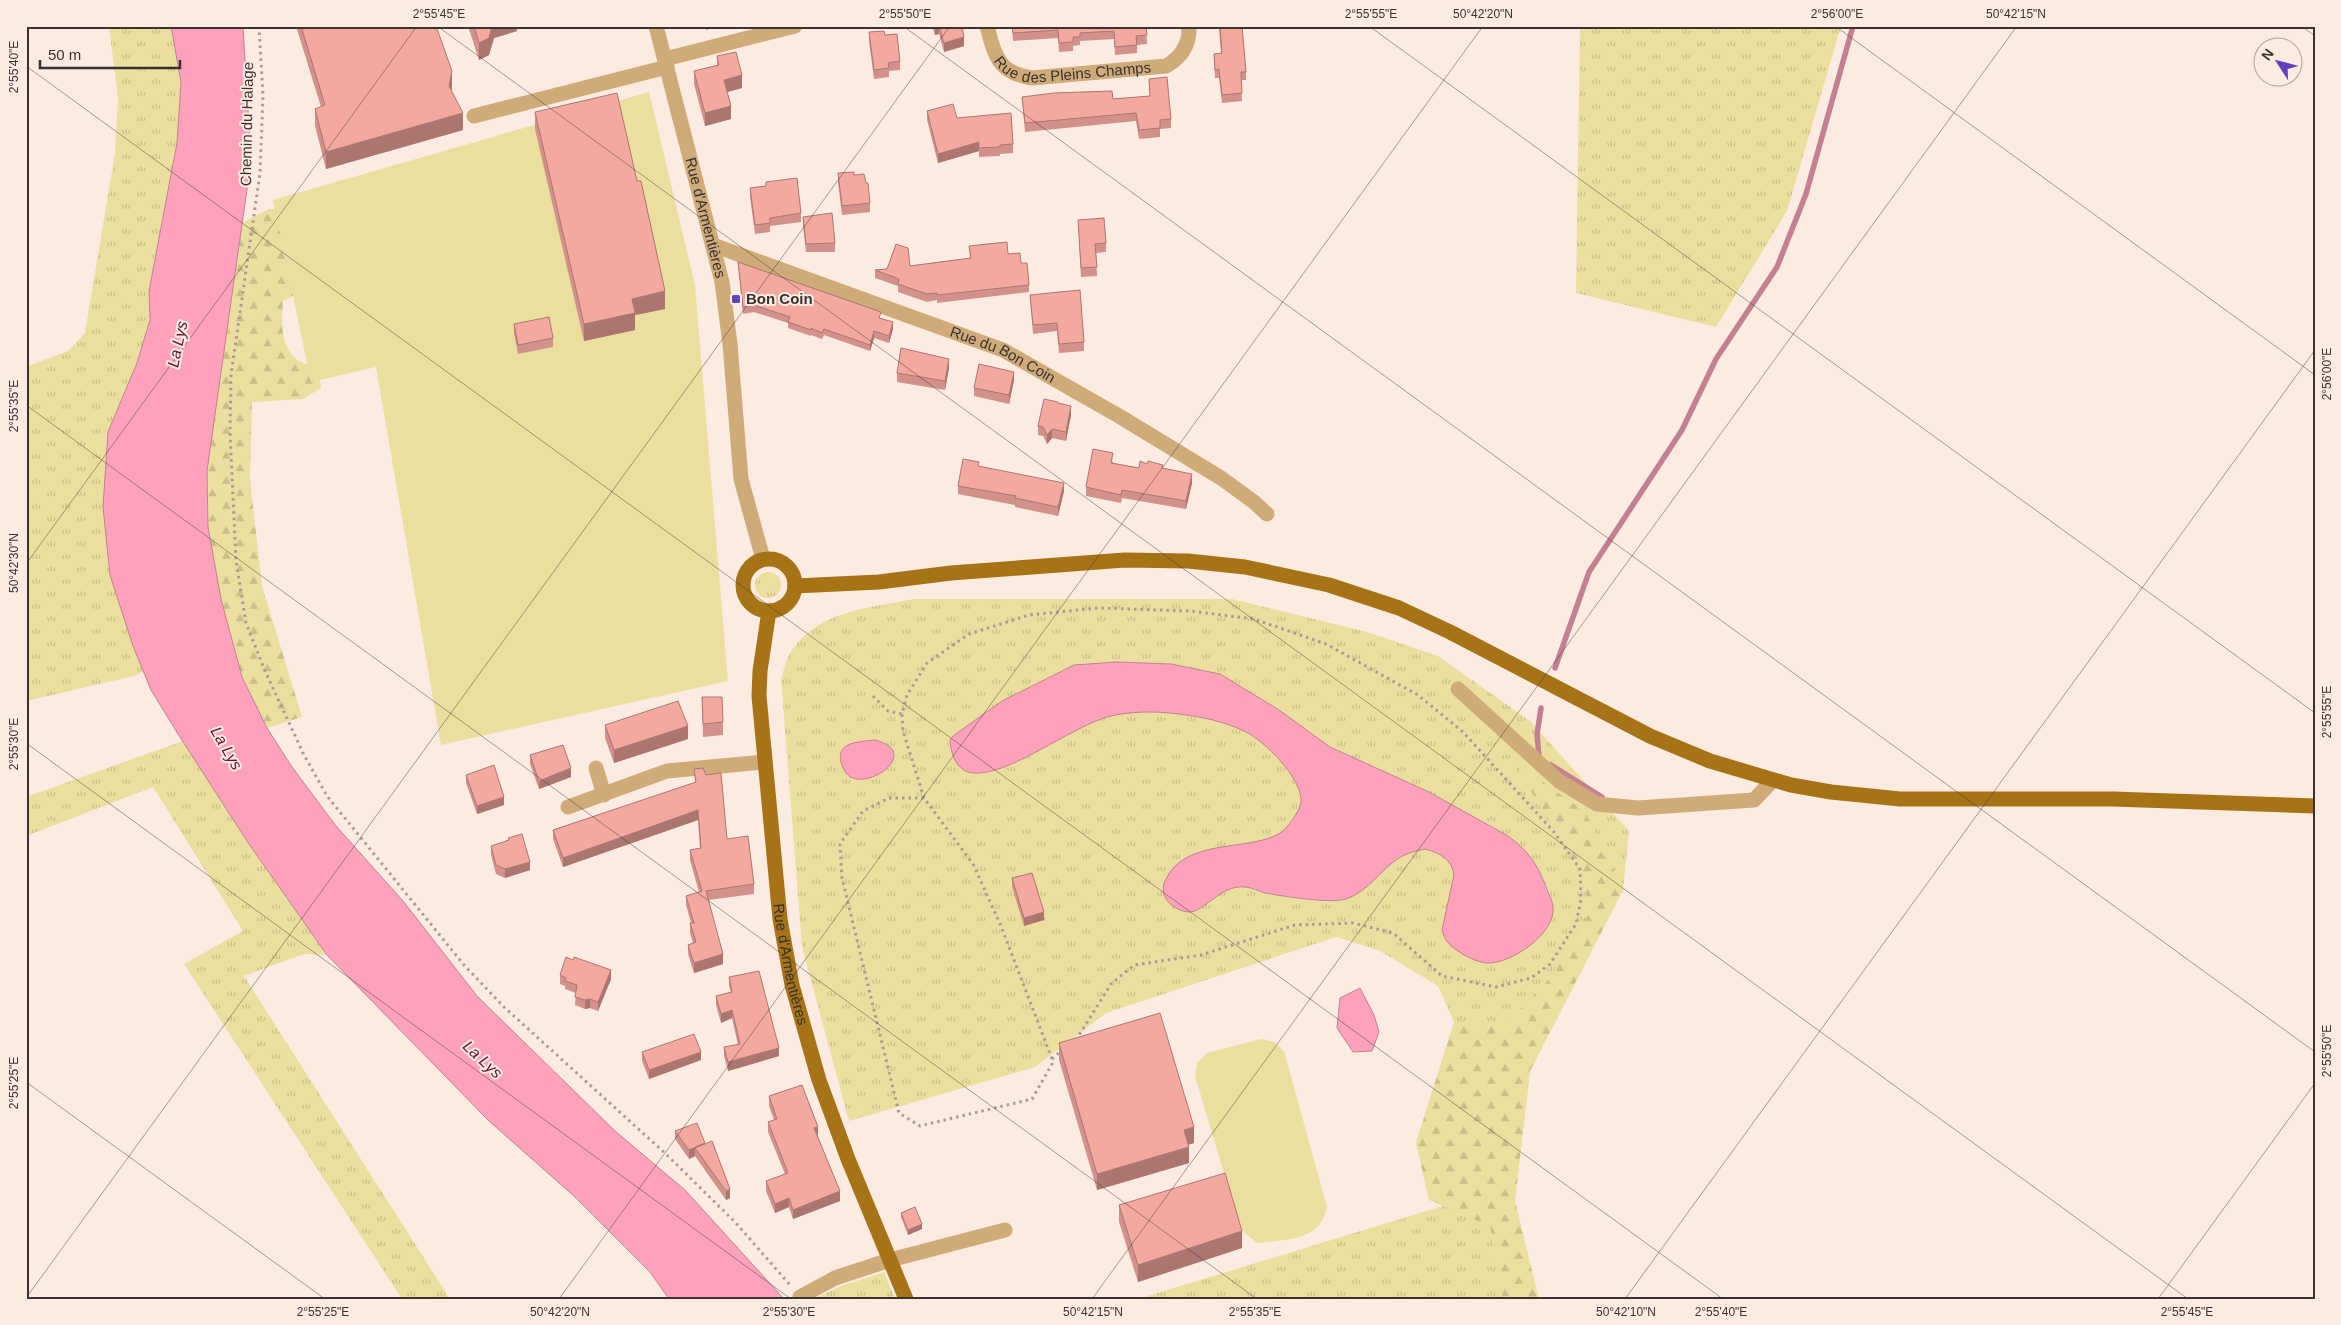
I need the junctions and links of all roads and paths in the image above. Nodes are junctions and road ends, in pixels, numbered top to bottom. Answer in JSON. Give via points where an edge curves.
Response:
{"nodes":[{"id":1,"x":258,"y":26,"type":"edge"},
{"id":2,"x":656,"y":26,"type":"edge"},
{"id":3,"x":795,"y":26,"type":"edge"},
{"id":4,"x":987,"y":26,"type":"edge"},
{"id":5,"x":1189,"y":26,"type":"edge"},
{"id":6,"x":666,"y":63,"type":"junction"},
{"id":7,"x":474,"y":116,"type":"dead end"},
{"id":8,"x":713,"y":245,"type":"junction"},
{"id":9,"x":1267,"y":514,"type":"dead end"},
{"id":10,"x":763,"y":559,"type":"junction"},
{"id":11,"x":795,"y":586,"type":"junction"},
{"id":12,"x":769,"y":611,"type":"junction"},
{"id":13,"x":1458,"y":689,"type":"dead end"},
{"id":14,"x":873,"y":696,"type":"dead end"},
{"id":15,"x":902,"y":714,"type":"junction"},
{"id":16,"x":765,"y":762,"type":"junction"},
{"id":17,"x":596,"y":768,"type":"dead end"},
{"id":18,"x":1773,"y":780,"type":"junction"},
{"id":19,"x":604,"y":795,"type":"junction"},
{"id":20,"x":924,"y":798,"type":"junction"},
{"id":21,"x":2315,"y":806,"type":"edge"},
{"id":22,"x":568,"y":807,"type":"dead end"},
{"id":23,"x":1070,"y":1044,"type":"edge"},
{"id":24,"x":1064,"y":1049,"type":"edge"},
{"id":25,"x":1052,"y":1059,"type":"junction"},
{"id":26,"x":1004,"y":1230,"type":"dead end"},
{"id":27,"x":890,"y":1260,"type":"junction"},
{"id":28,"x":800,"y":1296,"type":"joint"},
{"id":29,"x":906,"y":1299,"type":"edge"}],
"edges":[{"from":1,"to":28,"type":"path","name":"Chemin du Halage","via":[[262,96],[260,173],[231,384],[230,432],[236,561],[246,622],[265,670],[304,755],[328,796],[464,965],[504,1007],[687,1174],[735,1222]]},
{"from":2,"to":6,"type":"street","name":"Rue d'Armentières"},
{"from":3,"to":6,"type":"street"},
{"from":4,"to":5,"type":"street","name":"Rue des Pleins Champs","via":[[999,62],[1016,74],[1032,78],[1166,66],[1185,50]]},
{"from":6,"to":7,"type":"street"},
{"from":6,"to":8,"type":"street","name":"Rue d'Armentières"},
{"from":8,"to":9,"type":"street","name":"Rue du Bon Coin","via":[[1012,354],[1221,478]]},
{"from":8,"to":10,"type":"street","name":"Rue d'Armentières","via":[[727,313],[740,479]]},
{"from":10,"to":11,"type":"main road","via":[[773,559],[786,565],[792,572]]},
{"from":10,"to":12,"type":"main road","via":[[747,570],[743,590],[750,604]]},
{"from":11,"to":12,"type":"main road","via":[[787,604]]},
{"from":11,"to":18,"type":"main road","via":[[879,582],[951,573],[1125,560],[1188,561],[1286,574],[1399,608],[1650,736],[1704,759]]},
{"from":12,"to":16,"type":"main road","name":"Rue d'Armentières","via":[[759,684]]},
{"from":13,"to":18,"type":"street","via":[[1559,781],[1597,804],[1638,808],[1754,800]]},
{"from":14,"to":15,"type":"path","via":[[888,711]]},
{"from":15,"to":20,"type":"path","via":[[903,731]]},
{"from":15,"to":23,"type":"path","via":[[907,695],[927,664],[969,634],[1029,615],[1098,608],[1190,611],[1254,619],[1326,644],[1418,695],[1464,732],[1554,832],[1580,869],[1581,899],[1576,924],[1550,964],[1531,978],[1496,988],[1442,976],[1394,933],[1352,923],[1295,925],[1201,955],[1134,965],[1111,984],[1076,1040]]},
{"from":16,"to":19,"type":"street","via":[[667,771]]},
{"from":16,"to":27,"type":"main road","name":"Rue d'Armentières","via":[[780,919],[792,985],[819,1080]]},
{"from":17,"to":19,"type":"street"},
{"from":18,"to":21,"type":"main road","via":[[1831,792],[1900,800],[2146,799]]},
{"from":19,"to":22,"type":"street"},
{"from":20,"to":25,"type":"path","via":[[973,864],[1001,926]]},
{"from":20,"to":25,"type":"path","via":[[889,798],[863,811],[840,844],[842,878],[899,1112],[920,1126],[1032,1099]]},
{"from":24,"to":25,"type":"path"},
{"from":26,"to":27,"type":"street"},
{"from":27,"to":28,"type":"street","via":[[835,1278]]},
{"from":27,"to":29,"type":"main road","name":"Rue d'Armentières"}]}
